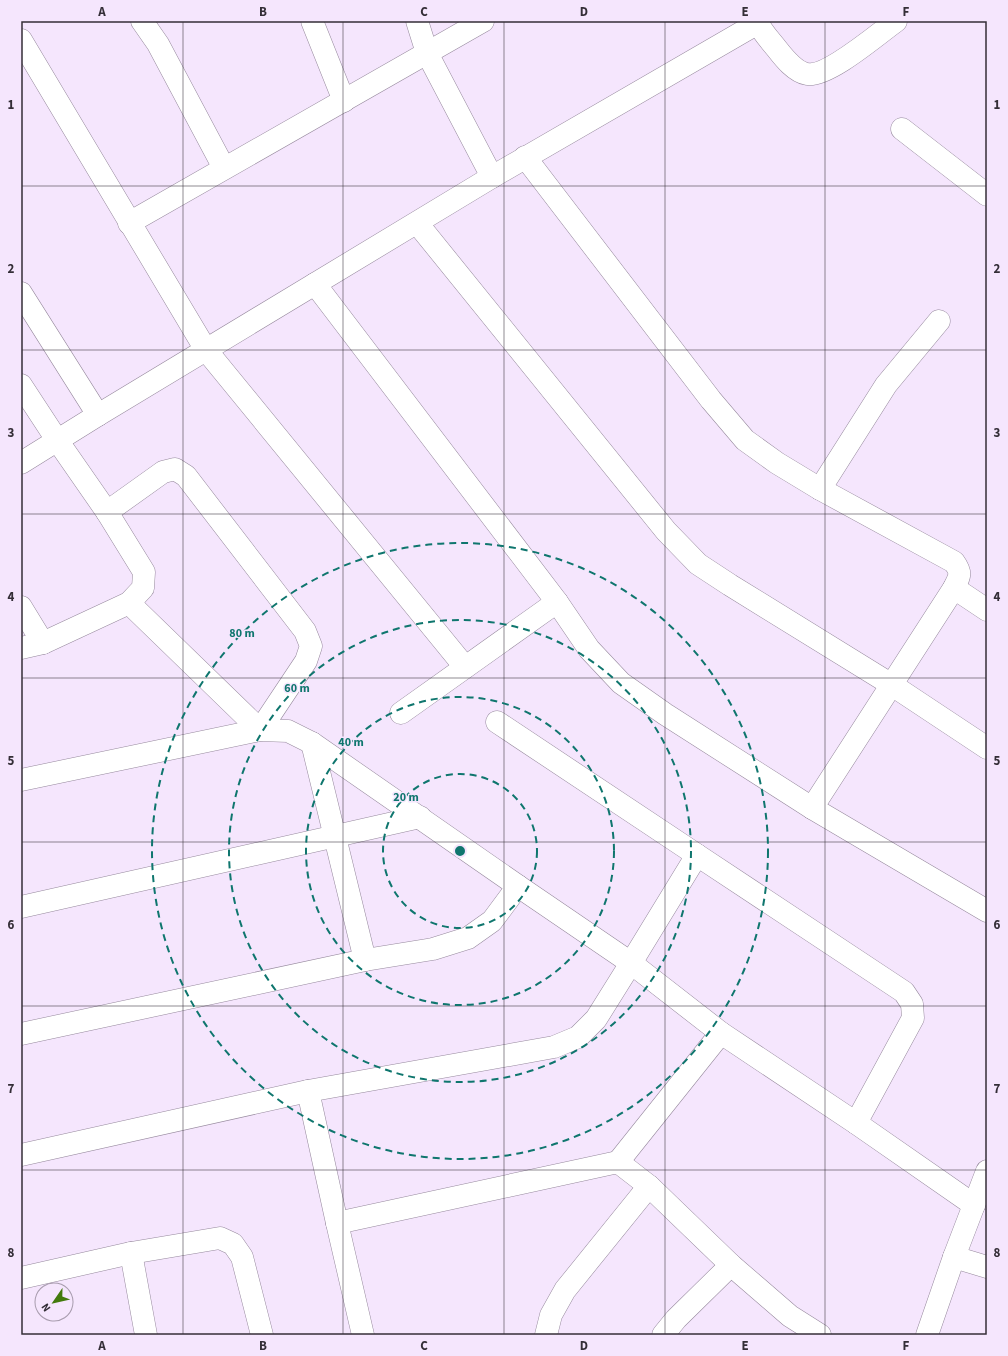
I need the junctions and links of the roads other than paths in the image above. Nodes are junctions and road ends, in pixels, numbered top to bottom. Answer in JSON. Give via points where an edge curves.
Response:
{"nodes":[{"id":1,"x":142,"y":21,"type":"edge"},
{"id":2,"x":312,"y":21,"type":"edge"},
{"id":3,"x":417,"y":21,"type":"edge"},
{"id":4,"x":483,"y":21,"type":"edge"},
{"id":5,"x":896,"y":21,"type":"edge"},
{"id":6,"x":757,"y":22,"type":"edge"},
{"id":7,"x":21,"y":40,"type":"edge"},
{"id":8,"x":427,"y":53,"type":"junction"},
{"id":9,"x":344,"y":101,"type":"junction"},
{"id":10,"x":902,"y":129,"type":"dead end"},
{"id":11,"x":526,"y":157,"type":"junction"},
{"id":12,"x":224,"y":168,"type":"junction"},
{"id":13,"x":492,"y":177,"type":"junction"},
{"id":14,"x":987,"y":195,"type":"edge"},
{"id":15,"x":129,"y":223,"type":"junction"},
{"id":16,"x":416,"y":223,"type":"junction"},
{"id":17,"x":315,"y":284,"type":"junction"},
{"id":18,"x":21,"y":293,"type":"edge"},
{"id":19,"x":939,"y":321,"type":"dead end"},
{"id":20,"x":206,"y":350,"type":"junction"},
{"id":21,"x":21,"y":385,"type":"edge"},
{"id":22,"x":98,"y":415,"type":"junction"},
{"id":23,"x":57,"y":440,"type":"junction"},
{"id":24,"x":21,"y":463,"type":"edge"},
{"id":25,"x":820,"y":488,"type":"junction"},
{"id":26,"x":107,"y":512,"type":"junction"},
{"id":27,"x":954,"y":588,"type":"junction"},
{"id":28,"x":557,"y":602,"type":"junction"},
{"id":29,"x":129,"y":603,"type":"junction"},
{"id":30,"x":21,"y":607,"type":"edge"},
{"id":31,"x":987,"y":610,"type":"edge"},
{"id":32,"x":43,"y":643,"type":"junction"},
{"id":33,"x":21,"y":648,"type":"edge"},
{"id":34,"x":465,"y":667,"type":"junction"},
{"id":35,"x":892,"y":685,"type":"junction"},
{"id":36,"x":401,"y":713,"type":"dead end"},
{"id":37,"x":497,"y":722,"type":"dead end"},
{"id":38,"x":260,"y":730,"type":"junction"},
{"id":39,"x":312,"y":743,"type":"junction"},
{"id":40,"x":987,"y":748,"type":"edge"},
{"id":41,"x":21,"y":780,"type":"edge"},
{"id":42,"x":812,"y":808,"type":"junction"},
{"id":43,"x":420,"y":818,"type":"junction"},
{"id":44,"x":335,"y":837,"type":"junction"},
{"id":45,"x":697,"y":855,"type":"junction"},
{"id":46,"x":518,"y":886,"type":"junction"},
{"id":47,"x":21,"y":907,"type":"edge"},
{"id":48,"x":987,"y":911,"type":"edge"},
{"id":49,"x":365,"y":960,"type":"junction"},
{"id":50,"x":631,"y":963,"type":"junction"},
{"id":51,"x":721,"y":1033,"type":"junction"},
{"id":52,"x":21,"y":1034,"type":"edge"},
{"id":53,"x":308,"y":1091,"type":"junction"},
{"id":54,"x":856,"y":1123,"type":"junction"},
{"id":55,"x":21,"y":1155,"type":"edge"},
{"id":56,"x":618,"y":1162,"type":"junction"},
{"id":57,"x":987,"y":1171,"type":"edge"},
{"id":58,"x":649,"y":1186,"type":"junction"},
{"id":59,"x":974,"y":1205,"type":"junction"},
{"id":60,"x":337,"y":1223,"type":"junction"},
{"id":61,"x":131,"y":1254,"type":"junction"},
{"id":62,"x":954,"y":1257,"type":"junction"},
{"id":63,"x":731,"y":1265,"type":"junction"},
{"id":64,"x":987,"y":1267,"type":"edge"},
{"id":65,"x":21,"y":1278,"type":"edge"},
{"id":66,"x":146,"y":1335,"type":"edge"},
{"id":67,"x":262,"y":1335,"type":"edge"},
{"id":68,"x":363,"y":1335,"type":"edge"},
{"id":69,"x":546,"y":1335,"type":"edge"},
{"id":70,"x":663,"y":1335,"type":"edge"},
{"id":71,"x":820,"y":1335,"type":"edge"},
{"id":72,"x":927,"y":1335,"type":"edge"}],
"edges":[{"from":1,"to":12,"type":"street","via":[[158,44]]},
{"from":2,"to":9,"type":"street"},
{"from":3,"to":8,"type":"street"},
{"from":4,"to":8,"type":"street"},
{"from":5,"to":6,"type":"street","via":[[845,58],[816,74],[807,74],[794,68]]},
{"from":6,"to":11,"type":"street"},
{"from":7,"to":15,"type":"street"},
{"from":8,"to":9,"type":"street"},
{"from":8,"to":13,"type":"street"},
{"from":9,"to":12,"type":"street"},
{"from":10,"to":14,"type":"street"},
{"from":11,"to":13,"type":"street"},
{"from":11,"to":25,"type":"street","via":[[711,400],[745,440],[777,463]]},
{"from":12,"to":15,"type":"street"},
{"from":13,"to":16,"type":"street"},
{"from":15,"to":20,"type":"street"},
{"from":16,"to":17,"type":"street"},
{"from":16,"to":35,"type":"street","via":[[666,531],[698,564]]},
{"from":17,"to":20,"type":"street"},
{"from":17,"to":28,"type":"street"},
{"from":18,"to":22,"type":"street"},
{"from":19,"to":25,"type":"street","via":[[886,385]]},
{"from":20,"to":22,"type":"street"},
{"from":20,"to":34,"type":"street"},
{"from":21,"to":23,"type":"street"},
{"from":22,"to":23,"type":"street"},
{"from":23,"to":24,"type":"street"},
{"from":23,"to":26,"type":"street"},
{"from":25,"to":27,"type":"street","via":[[954,562],[960,576]]},
{"from":26,"to":29,"type":"street","via":[[144,572],[143,588]]},
{"from":26,"to":38,"type":"street","via":[[163,472],[175,469],[186,476],[305,631],[311,646],[306,661]]},
{"from":27,"to":31,"type":"street"},
{"from":27,"to":35,"type":"street"},
{"from":28,"to":34,"type":"street"},
{"from":28,"to":42,"type":"street","via":[[589,649],[621,683]]},
{"from":29,"to":32,"type":"street"},
{"from":29,"to":38,"type":"street"},
{"from":30,"to":32,"type":"street"},
{"from":32,"to":33,"type":"street"},
{"from":34,"to":36,"type":"street"},
{"from":35,"to":40,"type":"street"},
{"from":35,"to":42,"type":"street"},
{"from":37,"to":45,"type":"street"},
{"from":38,"to":39,"type":"street","via":[[288,731]]},
{"from":38,"to":41,"type":"street"},
{"from":39,"to":43,"type":"street"},
{"from":39,"to":44,"type":"street"},
{"from":42,"to":48,"type":"street"},
{"from":43,"to":44,"type":"street"},
{"from":43,"to":46,"type":"street"},
{"from":44,"to":47,"type":"street"},
{"from":44,"to":49,"type":"street"},
{"from":45,"to":50,"type":"street"},
{"from":45,"to":54,"type":"street","via":[[904,992],[912,1004],[913,1018]]},
{"from":46,"to":49,"type":"street","via":[[492,921],[468,938],[433,949]]},
{"from":46,"to":50,"type":"street"},
{"from":49,"to":52,"type":"street"},
{"from":50,"to":51,"type":"street"},
{"from":50,"to":53,"type":"street","via":[[596,1019],[578,1036],[554,1047]]},
{"from":51,"to":54,"type":"street"},
{"from":51,"to":56,"type":"street"},
{"from":53,"to":55,"type":"street"},
{"from":53,"to":60,"type":"street"},
{"from":54,"to":59,"type":"street"},
{"from":56,"to":58,"type":"street"},
{"from":56,"to":60,"type":"street"},
{"from":57,"to":59,"type":"street"},
{"from":58,"to":63,"type":"street"},
{"from":58,"to":69,"type":"street","via":[[565,1290],[551,1315]]},
{"from":59,"to":62,"type":"street"},
{"from":60,"to":68,"type":"street"},
{"from":61,"to":65,"type":"street"},
{"from":61,"to":66,"type":"street"},
{"from":61,"to":67,"type":"street","via":[[220,1238],[233,1244],[242,1257]]},
{"from":62,"to":64,"type":"street"},
{"from":62,"to":72,"type":"street"},
{"from":63,"to":70,"type":"street"},
{"from":63,"to":71,"type":"street","via":[[790,1316]]}]}
